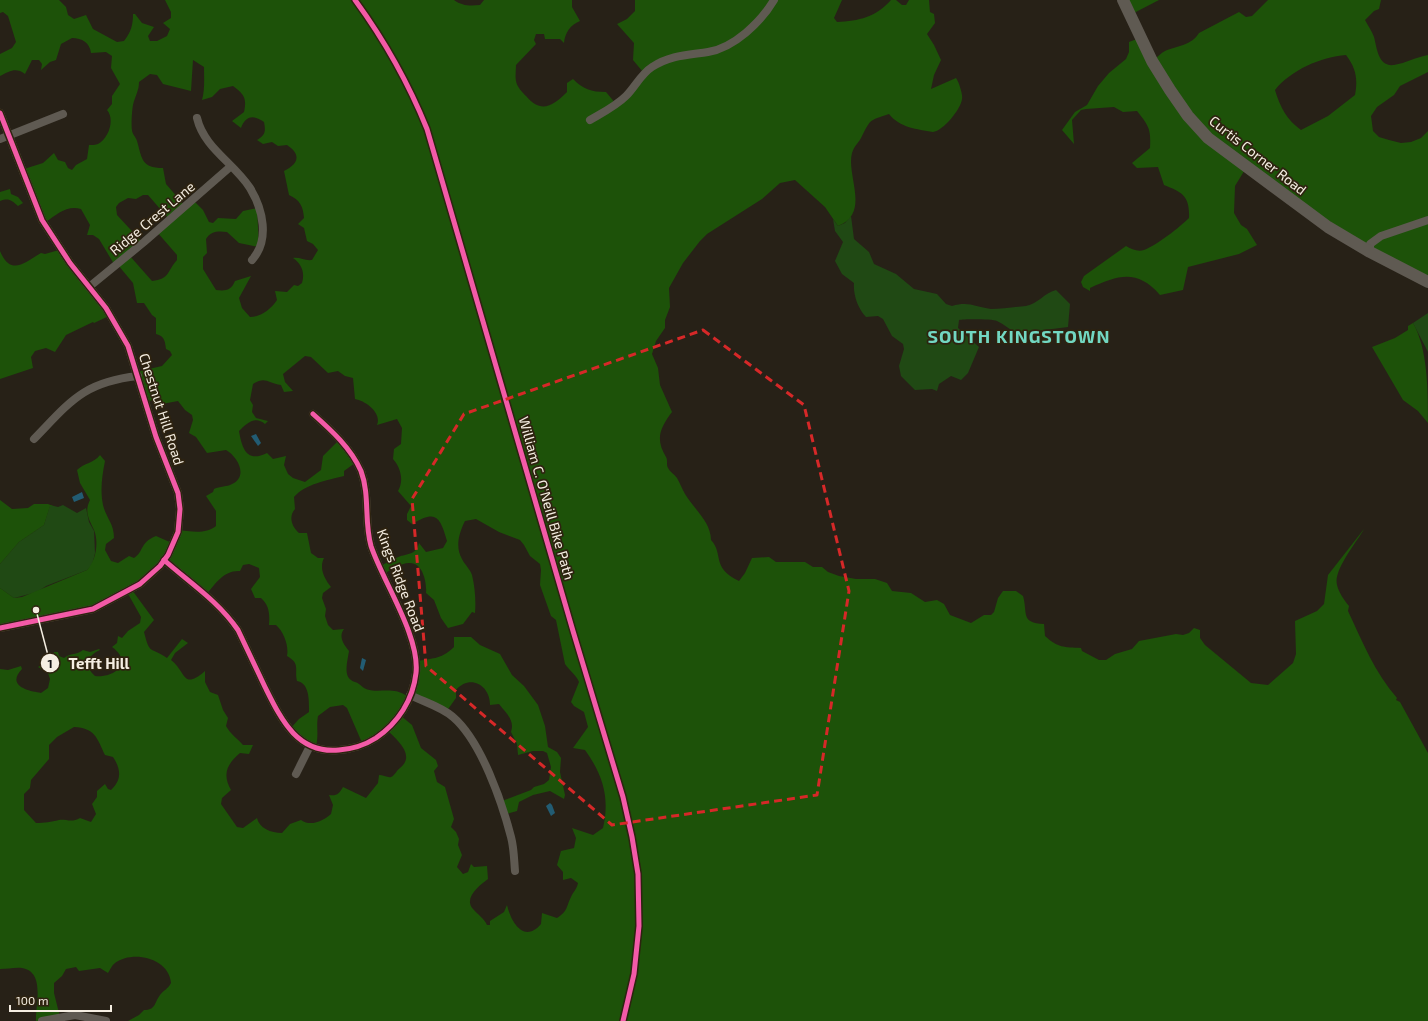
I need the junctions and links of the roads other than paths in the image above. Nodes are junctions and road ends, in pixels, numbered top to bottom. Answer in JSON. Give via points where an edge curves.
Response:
{"nodes":[{"id":1,"x":774,"y":0,"type":"edge"},
{"id":2,"x":1123,"y":0,"type":"edge"},
{"id":3,"x":0,"y":113,"type":"edge"},
{"id":4,"x":64,"y":114,"type":"dead end"},
{"id":5,"x":196,"y":118,"type":"dead end"},
{"id":6,"x":590,"y":120,"type":"dead end"},
{"id":7,"x":9,"y":136,"type":"junction"},
{"id":8,"x":0,"y":139,"type":"edge"},
{"id":9,"x":230,"y":167,"type":"junction"},
{"id":10,"x":1428,"y":220,"type":"edge"},
{"id":11,"x":1370,"y":252,"type":"junction"},
{"id":12,"x":252,"y":260,"type":"dead end"},
{"id":13,"x":1428,"y":282,"type":"edge"},
{"id":14,"x":88,"y":288,"type":"junction"},
{"id":15,"x":138,"y":376,"type":"junction"},
{"id":16,"x":313,"y":414,"type":"dead end"},
{"id":17,"x":34,"y":439,"type":"dead end"},
{"id":18,"x":164,"y":560,"type":"junction"},
{"id":19,"x":0,"y":628,"type":"edge"},
{"id":20,"x":410,"y":695,"type":"junction"},
{"id":21,"x":310,"y":746,"type":"junction"},
{"id":22,"x":296,"y":774,"type":"dead end"},
{"id":23,"x":515,"y":871,"type":"dead end"},
{"id":24,"x":42,"y":1021,"type":"edge"},
{"id":25,"x":106,"y":1021,"type":"edge"}],
"edges":[{"from":1,"to":6,"type":"street","via":[[761,18],[733,41],[718,49],[685,54],[661,62],[648,70],[619,102]]},
{"from":2,"to":11,"type":"street","name":"Curtis Corner Road","via":[[1152,61],[1196,126],[1208,138],[1291,200]]},
{"from":3,"to":7,"type":"street","name":"Chestnut Hill Road"},
{"from":4,"to":7,"type":"street"},
{"from":5,"to":9,"type":"street","via":[[200,132]]},
{"from":7,"to":8,"type":"street"},
{"from":7,"to":14,"type":"street","name":"Chestnut Hill Road","via":[[42,220]]},
{"from":9,"to":12,"type":"street","via":[[250,188],[261,216],[262,243],[258,254]]},
{"from":9,"to":14,"type":"street","name":"Ridge Crest Lane"},
{"from":10,"to":11,"type":"street","via":[[1373,241],[1370,244]]},
{"from":11,"to":13,"type":"street","name":"Curtis Corner Road"},
{"from":14,"to":15,"type":"street","name":"Chestnut Hill Road","via":[[106,308],[126,341]]},
{"from":15,"to":17,"type":"street","via":[[104,382],[84,392],[68,403]]},
{"from":15,"to":18,"type":"street","name":"Chestnut Hill Road","via":[[156,437],[179,499],[178,532]]},
{"from":16,"to":20,"type":"street","name":"Kings Ridge Road","via":[[337,436],[361,472],[372,547],[414,653],[416,674]]},
{"from":18,"to":19,"type":"street","name":"Chestnut Hill Road","via":[[140,584],[101,606],[68,616]]},
{"from":18,"to":21,"type":"street","name":"Kings Ridge Road","via":[[211,599],[230,619],[282,720],[293,733]]},
{"from":20,"to":21,"type":"street","name":"Kings Ridge Road","via":[[403,712],[394,724],[369,742],[334,751]]},
{"from":20,"to":23,"type":"street","via":[[452,716],[473,740],[484,761],[505,818],[511,838]]},
{"from":21,"to":22,"type":"street"},
{"from":24,"to":25,"type":"street","via":[[75,1015]]}]}
